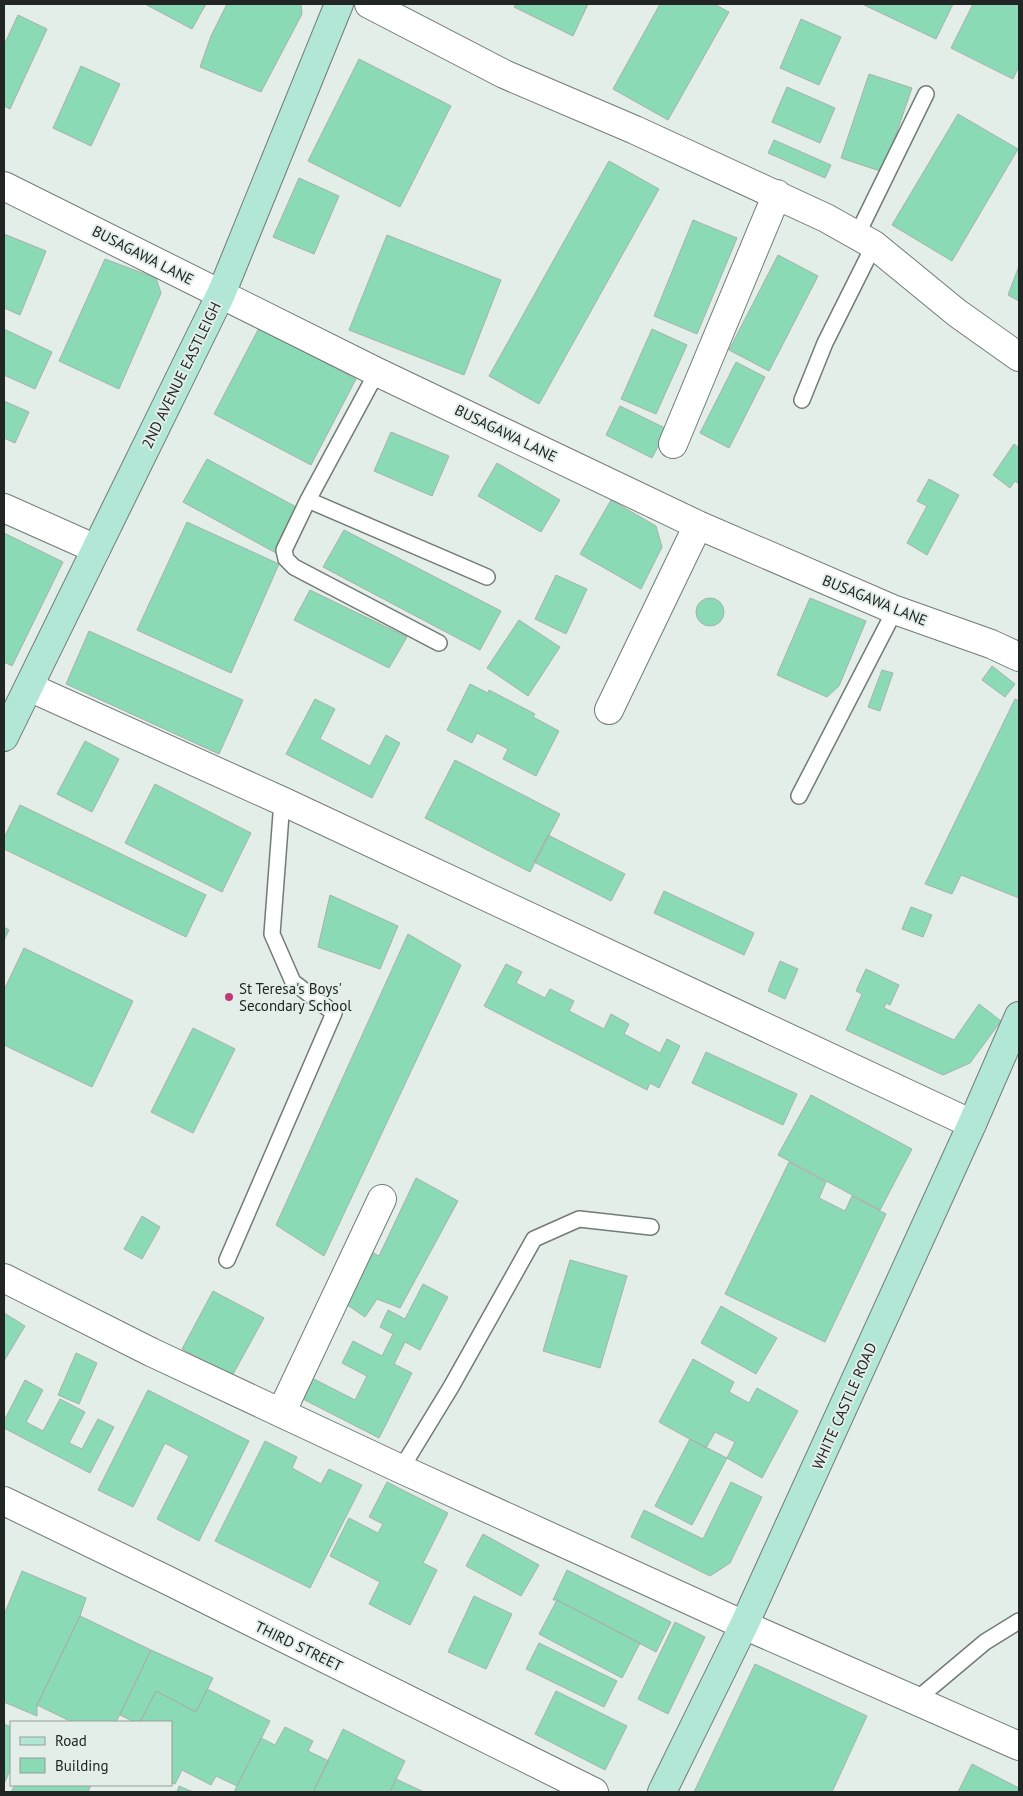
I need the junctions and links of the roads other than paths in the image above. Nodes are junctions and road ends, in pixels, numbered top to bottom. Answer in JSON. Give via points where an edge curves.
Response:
{"nodes":[{"id":1,"x":338,"y":4,"type":"edge"},
{"id":2,"x":369,"y":4,"type":"edge"},
{"id":3,"x":926,"y":94,"type":"dead end"},
{"id":4,"x":4,"y":186,"type":"edge"},
{"id":5,"x":777,"y":194,"type":"junction"},
{"id":6,"x":866,"y":240,"type":"junction"},
{"id":7,"x":221,"y":294,"type":"junction"},
{"id":8,"x":1019,"y":357,"type":"edge"},
{"id":9,"x":377,"y":372,"type":"junction"},
{"id":10,"x":802,"y":400,"type":"dead end"},
{"id":11,"x":673,"y":444,"type":"dead end"},
{"id":12,"x":308,"y":500,"type":"junction"},
{"id":13,"x":4,"y":508,"type":"edge"},
{"id":14,"x":698,"y":525,"type":"junction"},
{"id":15,"x":96,"y":549,"type":"junction"},
{"id":16,"x":487,"y":577,"type":"dead end"},
{"id":17,"x":896,"y":610,"type":"junction"},
{"id":18,"x":439,"y":643,"type":"dead end"},
{"id":19,"x":1019,"y":657,"type":"edge"},
{"id":20,"x":29,"y":687,"type":"junction"},
{"id":21,"x":609,"y":710,"type":"dead end"},
{"id":22,"x":4,"y":736,"type":"edge"},
{"id":23,"x":799,"y":796,"type":"dead end"},
{"id":24,"x":282,"y":801,"type":"junction"},
{"id":25,"x":1019,"y":1016,"type":"edge"},
{"id":26,"x":972,"y":1124,"type":"junction"},
{"id":27,"x":382,"y":1198,"type":"dead end"},
{"id":28,"x":651,"y":1227,"type":"dead end"},
{"id":29,"x":227,"y":1260,"type":"dead end"},
{"id":30,"x":4,"y":1278,"type":"edge"},
{"id":31,"x":281,"y":1412,"type":"junction"},
{"id":32,"x":400,"y":1469,"type":"junction"},
{"id":33,"x":4,"y":1501,"type":"edge"},
{"id":34,"x":1019,"y":1621,"type":"edge"},
{"id":35,"x":744,"y":1625,"type":"junction"},
{"id":36,"x":916,"y":1700,"type":"junction"},
{"id":37,"x":1019,"y":1746,"type":"edge"},
{"id":38,"x":594,"y":1792,"type":"edge"},
{"id":39,"x":662,"y":1792,"type":"edge"}],
"edges":[{"from":1,"to":7,"type":"street","name":"2ND AVENUE EASTLEIGH"},
{"from":2,"to":5,"type":"street","via":[[504,74]]},
{"from":3,"to":6,"type":"lane"},
{"from":4,"to":7,"type":"street","name":"BUSAGAWA LANE"},
{"from":5,"to":6,"type":"street"},
{"from":5,"to":11,"type":"street"},
{"from":6,"to":8,"type":"street","via":[[957,313]]},
{"from":6,"to":10,"type":"lane"},
{"from":7,"to":9,"type":"street","name":"BUSAGAWA LANE"},
{"from":7,"to":15,"type":"street","name":"2ND AVENUE EASTLEIGH"},
{"from":9,"to":12,"type":"lane"},
{"from":9,"to":14,"type":"street","name":"BUSAGAWA LANE"},
{"from":12,"to":16,"type":"lane"},
{"from":12,"to":18,"type":"lane","via":[[284,550],[286,559]]},
{"from":13,"to":15,"type":"street"},
{"from":14,"to":17,"type":"street","name":"BUSAGAWA LANE"},
{"from":14,"to":21,"type":"street"},
{"from":15,"to":20,"type":"street","name":"2ND AVENUE EASTLEIGH"},
{"from":17,"to":19,"type":"street","name":"BUSAGAWA LANE"},
{"from":17,"to":23,"type":"lane"},
{"from":20,"to":22,"type":"street","name":"2ND AVENUE EASTLEIGH"},
{"from":20,"to":24,"type":"street"},
{"from":24,"to":26,"type":"street"},
{"from":24,"to":29,"type":"lane","via":[[272,934],[293,982],[334,1013]]},
{"from":25,"to":26,"type":"street","name":"WHITE CASTLE ROAD"},
{"from":26,"to":35,"type":"street","name":"WHITE CASTLE ROAD"},
{"from":27,"to":31,"type":"street"},
{"from":28,"to":32,"type":"lane","via":[[579,1219],[534,1240],[451,1388]]},
{"from":30,"to":31,"type":"street","via":[[151,1352]]},
{"from":31,"to":32,"type":"street"},
{"from":32,"to":35,"type":"street"},
{"from":33,"to":38,"type":"street","name":"THIRD STREET"},
{"from":34,"to":36,"type":"lane","via":[[985,1642]]},
{"from":35,"to":36,"type":"street"},
{"from":35,"to":39,"type":"street","name":"WHITE CASTLE ROAD"},
{"from":36,"to":37,"type":"street"}]}
